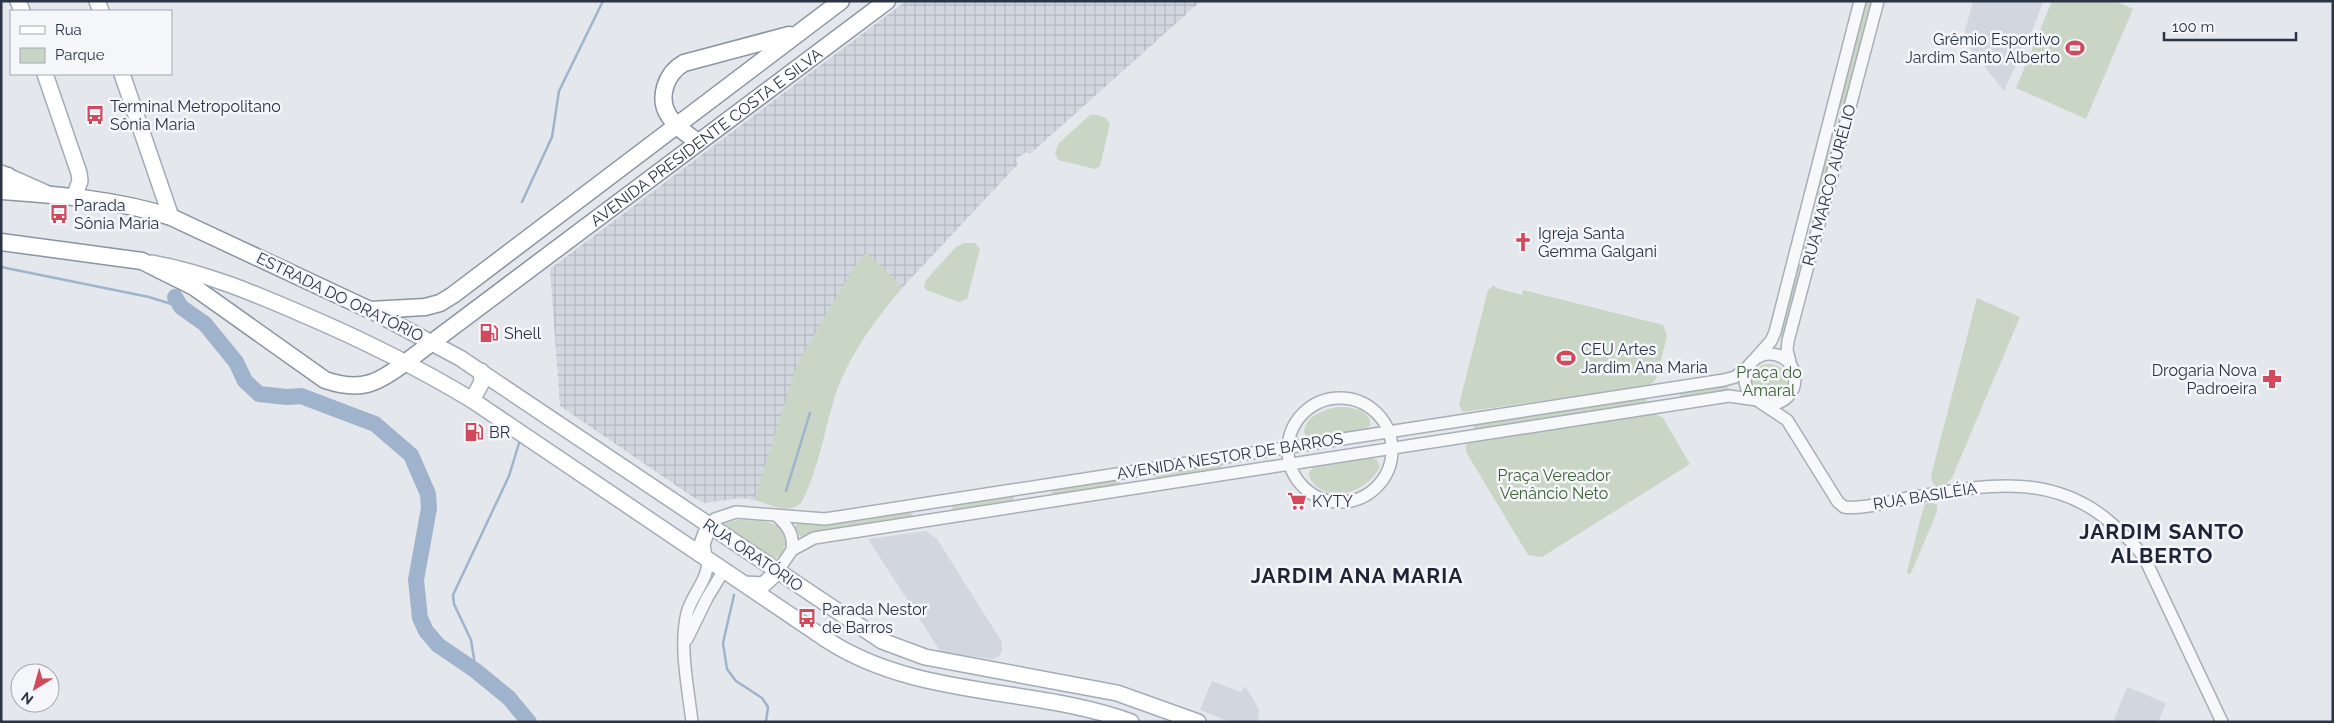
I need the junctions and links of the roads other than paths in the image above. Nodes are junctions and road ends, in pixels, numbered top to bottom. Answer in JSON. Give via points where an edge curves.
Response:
{"nodes":[{"id":1,"x":841,"y":1,"type":"edge"},
{"id":2,"x":886,"y":1,"type":"edge"},
{"id":3,"x":1860,"y":1,"type":"edge"},
{"id":4,"x":1878,"y":1,"type":"edge"},
{"id":5,"x":800,"y":32,"type":"junction"},
{"id":6,"x":45,"y":75,"type":"edge"},
{"id":7,"x":122,"y":75,"type":"edge"},
{"id":8,"x":677,"y":125,"type":"junction"},
{"id":9,"x":698,"y":142,"type":"junction"},
{"id":10,"x":3,"y":179,"type":"edge"},
{"id":11,"x":74,"y":197,"type":"junction"},
{"id":12,"x":171,"y":217,"type":"junction"},
{"id":13,"x":1,"y":242,"type":"edge"},
{"id":14,"x":1796,"y":252,"type":"junction"},
{"id":15,"x":1810,"y":256,"type":"junction"},
{"id":16,"x":142,"y":261,"type":"junction"},
{"id":17,"x":370,"y":310,"type":"junction"},
{"id":18,"x":432,"y":342,"type":"junction"},
{"id":19,"x":406,"y":362,"type":"junction"},
{"id":20,"x":1752,"y":363,"type":"junction"},
{"id":21,"x":1792,"y":370,"type":"junction"},
{"id":22,"x":481,"y":371,"type":"junction"},
{"id":23,"x":1792,"y":390,"type":"junction"},
{"id":24,"x":472,"y":400,"type":"junction"},
{"id":25,"x":1759,"y":401,"type":"junction"},
{"id":26,"x":528,"y":402,"type":"joint"},
{"id":27,"x":1787,"y":420,"type":"junction"},
{"id":28,"x":1389,"y":431,"type":"junction"},
{"id":29,"x":522,"y":433,"type":"joint"},
{"id":30,"x":1286,"y":448,"type":"junction"},
{"id":31,"x":1394,"y":448,"type":"junction"},
{"id":32,"x":1289,"y":464,"type":"junction"},
{"id":33,"x":776,"y":515,"type":"junction"},
{"id":34,"x":709,"y":525,"type":"junction"},
{"id":35,"x":792,"y":550,"type":"junction"},
{"id":36,"x":706,"y":558,"type":"junction"},
{"id":37,"x":724,"y":570,"type":"junction"},
{"id":38,"x":777,"y":572,"type":"junction"},
{"id":39,"x":745,"y":584,"type":"junction"},
{"id":40,"x":685,"y":643,"type":"junction"},
{"id":41,"x":692,"y":722,"type":"edge"},
{"id":42,"x":1131,"y":722,"type":"edge"},
{"id":43,"x":1198,"y":722,"type":"edge"},
{"id":44,"x":2222,"y":722,"type":"edge"}],
"edges":[{"from":1,"to":5,"type":"highway","name":"AVENIDA PRESIDENTE COSTA E SILVA"},
{"from":2,"to":9,"type":"highway","name":"AVENIDA PRESIDENTE COSTA E SILVA"},
{"from":3,"to":14,"type":"street","name":"RUA MARCO AURÉLIO"},
{"from":4,"to":15,"type":"street","name":"RUA MARCO AURÉLIO"},
{"from":5,"to":8,"type":"highway","name":"AVENIDA PRESIDENTE COSTA E SILVA"},
{"from":5,"to":8,"type":"highway","via":[[678,66],[664,91],[667,112]]},
{"from":6,"to":11,"type":"main road","via":[[79,173],[80,181]]},
{"from":7,"to":12,"type":"main road"},
{"from":8,"to":9,"type":"highway"},
{"from":8,"to":17,"type":"highway","name":"AVENIDA PRESIDENTE COSTA E SILVA","via":[[440,303],[417,308]]},
{"from":9,"to":18,"type":"highway","name":"AVENIDA PRESIDENTE COSTA E SILVA"},
{"from":10,"to":11,"type":"highway","name":"ESTRADA DO ORATÓRIO","via":[[50,194]]},
{"from":11,"to":12,"type":"highway","name":"ESTRADA DO ORATÓRIO"},
{"from":12,"to":17,"type":"highway","name":"ESTRADA DO ORATÓRIO"},
{"from":13,"to":16,"type":"highway","name":"AVENIDA PRESIDENTE COSTA E SILVA"},
{"from":14,"to":15,"type":"street"},
{"from":14,"to":20,"type":"street","name":"RUA MARCO AURÉLIO","via":[[1775,332]]},
{"from":15,"to":21,"type":"street","name":"RUA MARCO AURÉLIO","via":[[1788,341]]},
{"from":16,"to":19,"type":"main road","name":"ESTRADA DO ORATÓRIO","via":[[205,274],[236,285]]},
{"from":16,"to":19,"type":"highway","name":"AVENIDA PRESIDENTE COSTA E SILVA","via":[[194,287],[325,380],[348,386],[373,384]]},
{"from":17,"to":18,"type":"main road","name":"ESTRADA DO ORATÓRIO"},
{"from":18,"to":19,"type":"highway","name":"AVENIDA PRESIDENTE COSTA E SILVA"},
{"from":18,"to":22,"type":"main road","name":"ESTRADA DO ORATÓRIO"},
{"from":19,"to":24,"type":"main road","name":"ESTRADA DO ORATÓRIO"},
{"from":20,"to":21,"type":"street","via":[[1764,356],[1776,356],[1786,361]]},
{"from":20,"to":25,"type":"street","via":[[1746,374],[1746,384],[1749,393]]},
{"from":20,"to":28,"type":"street","name":"AVENIDA NESTOR DE BARROS","via":[[1734,377],[1724,380]]},
{"from":21,"to":23,"type":"street"},
{"from":22,"to":24,"type":"main road","via":[[482,382]]},
{"from":22,"to":26,"type":"main road","name":"ESTRADA DO ORATÓRIO"},
{"from":23,"to":25,"type":"street","via":[[1777,403]]},
{"from":23,"to":27,"type":"street"},
{"from":24,"to":29,"type":"main road","name":"ESTRADA DO ORATÓRIO"},
{"from":25,"to":27,"type":"street","name":"RUA BASILÉIA"},
{"from":25,"to":31,"type":"street","name":"AVENIDA NESTOR DE BARROS","via":[[1729,396]]},
{"from":26,"to":34,"type":"main road","name":"RUA ORATÓRIO"},
{"from":27,"to":44,"type":"street","name":"RUA BASILÉIA","via":[[1844,507],[1959,488],[2024,486],[2054,491],[2101,514],[2136,545],[2145,559]]},
{"from":28,"to":30,"type":"street","name":"AVENIDA NESTOR DE BARROS"},
{"from":28,"to":30,"type":"street","via":[[1368,406],[1352,399],[1330,398],[1316,403],[1300,416],[1292,427]]},
{"from":28,"to":31,"type":"street"},
{"from":29,"to":36,"type":"main road","name":"RUA ORATÓRIO"},
{"from":30,"to":32,"type":"street"},
{"from":30,"to":33,"type":"street","name":"AVENIDA NESTOR DE BARROS","via":[[825,519]]},
{"from":31,"to":32,"type":"street","name":"AVENIDA NESTOR DE BARROS"},
{"from":31,"to":32,"type":"street","via":[[1390,468],[1383,480],[1368,494],[1352,500],[1334,501],[1317,496],[1297,480]]},
{"from":32,"to":35,"type":"street","name":"AVENIDA NESTOR DE BARROS","via":[[814,538]]},
{"from":33,"to":34,"type":"street","name":"AVENIDA NESTOR DE BARROS","via":[[736,512],[715,519]]},
{"from":33,"to":35,"type":"street","via":[[792,535]]},
{"from":34,"to":36,"type":"main road","via":[[703,538]]},
{"from":34,"to":38,"type":"main road","name":"RUA ORATÓRIO"},
{"from":35,"to":38,"type":"street","name":"AVENIDA NESTOR DE BARROS"},
{"from":36,"to":37,"type":"main road","name":"RUA ORATÓRIO"},
{"from":36,"to":40,"type":"street","via":[[707,570],[687,614]]},
{"from":37,"to":39,"type":"main road","name":"RUA ORATÓRIO"},
{"from":37,"to":40,"type":"street"},
{"from":38,"to":39,"type":"main road","via":[[763,585]]},
{"from":38,"to":43,"type":"main road","name":"RUA ORATÓRIO","via":[[870,635],[910,653],[1117,693]]},
{"from":39,"to":42,"type":"main road","name":"RUA ORATÓRIO","via":[[841,649],[883,669],[932,682],[1089,710]]},
{"from":40,"to":41,"type":"street"}]}
